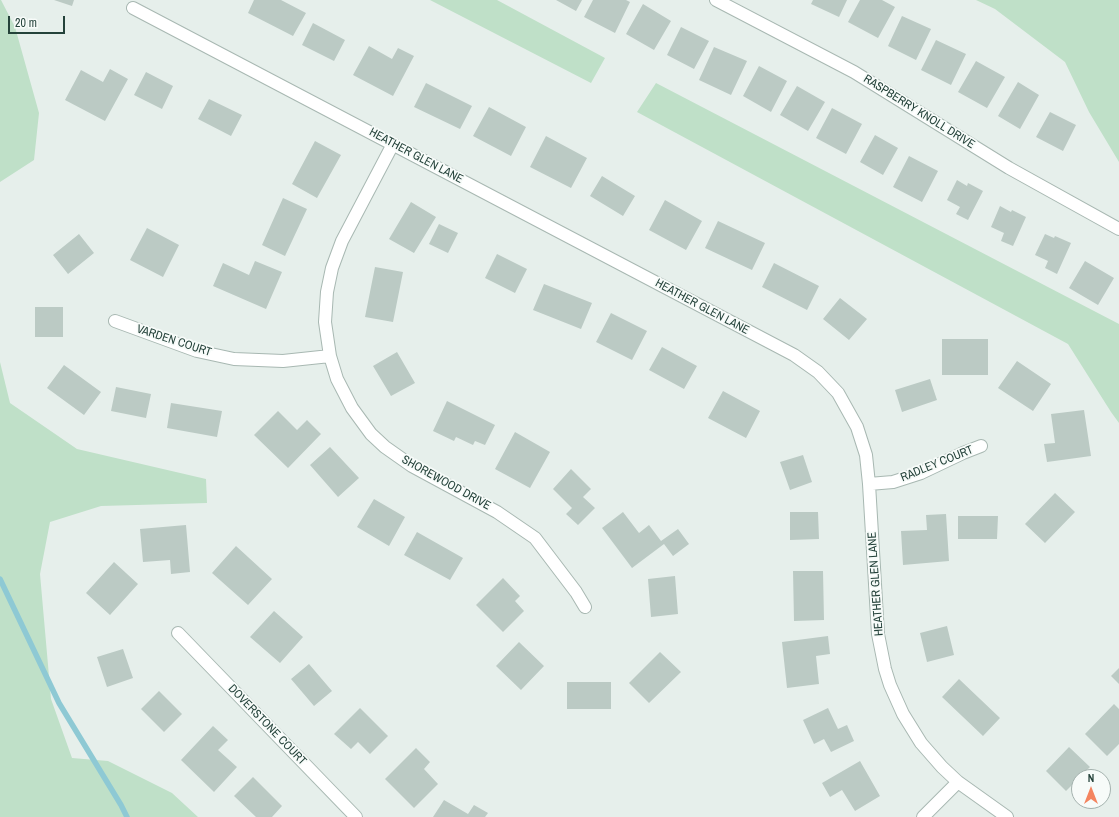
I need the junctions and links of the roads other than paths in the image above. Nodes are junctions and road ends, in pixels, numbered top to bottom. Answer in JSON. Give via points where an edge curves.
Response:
{"nodes":[{"id":1,"x":716,"y":0,"type":"edge"},
{"id":2,"x":134,"y":8,"type":"dead end"},
{"id":3,"x":393,"y":144,"type":"junction"},
{"id":4,"x":1119,"y":229,"type":"edge"},
{"id":5,"x":115,"y":321,"type":"dead end"},
{"id":6,"x":330,"y":356,"type":"junction"},
{"id":7,"x":982,"y":446,"type":"dead end"},
{"id":8,"x":869,"y":484,"type":"junction"},
{"id":9,"x":585,"y":607,"type":"dead end"},
{"id":10,"x":178,"y":633,"type":"dead end"},
{"id":11,"x":958,"y":782,"type":"junction"},
{"id":12,"x":356,"y":817,"type":"edge"},
{"id":13,"x":923,"y":817,"type":"edge"},
{"id":14,"x":1007,"y":817,"type":"edge"}],
"edges":[{"from":1,"to":4,"type":"street","name":"RASPBERRY KNOLL DRIVE","via":[[854,72],[1009,168]]},
{"from":2,"to":3,"type":"street","name":"HEATHER GLEN LANE"},
{"from":3,"to":6,"type":"street","name":"SHOREWOOD DRIVE","via":[[342,241],[332,268],[325,322]]},
{"from":3,"to":8,"type":"street","name":"HEATHER GLEN LANE","via":[[794,355],[818,372],[838,393],[857,427],[866,455]]},
{"from":5,"to":6,"type":"street","name":"VARDEN COURT","via":[[197,351],[234,360],[283,361]]},
{"from":6,"to":9,"type":"street","name":"SHOREWOOD DRIVE","via":[[337,379],[352,408],[371,434],[412,466],[497,512],[535,538]]},
{"from":7,"to":8,"type":"street","name":"RADLEY COURT","via":[[921,473],[892,482]]},
{"from":8,"to":11,"type":"street","name":"HEATHER GLEN LANE","via":[[878,634],[885,669],[903,714],[921,743]]},
{"from":10,"to":12,"type":"street","name":"DOVERSTONE COURT"},
{"from":11,"to":13,"type":"street"},
{"from":11,"to":14,"type":"street","name":"HEATHER GLEN LANE"}]}
